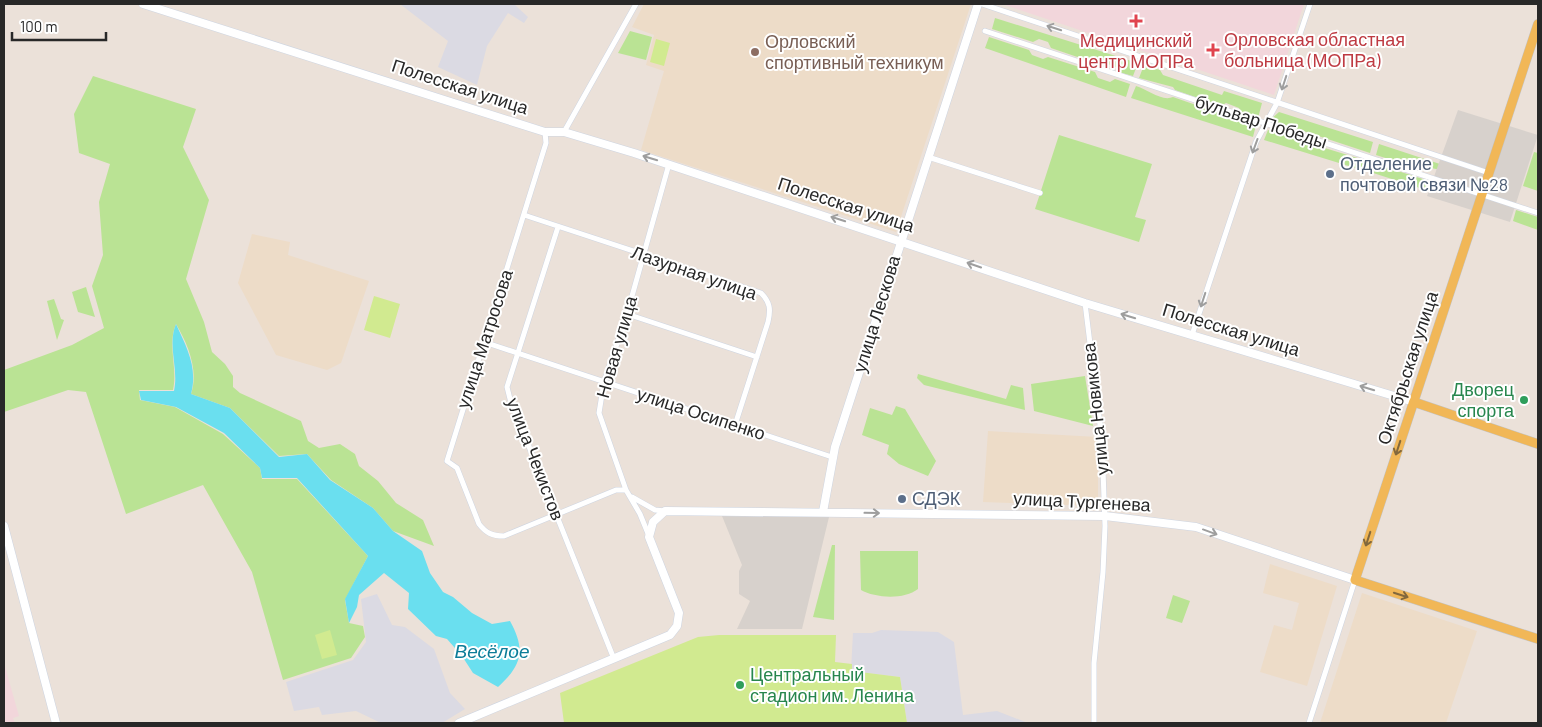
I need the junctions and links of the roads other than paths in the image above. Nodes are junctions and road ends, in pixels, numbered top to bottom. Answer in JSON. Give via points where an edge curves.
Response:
{"nodes":[{"id":1,"x":143,"y":4,"type":"edge"},
{"id":2,"x":636,"y":4,"type":"edge"},
{"id":3,"x":978,"y":4,"type":"edge"},
{"id":4,"x":982,"y":4,"type":"edge"},
{"id":5,"x":1310,"y":4,"type":"edge"},
{"id":6,"x":1538,"y":24,"type":"edge"},
{"id":7,"x":985,"y":31,"type":"dead end"},
{"id":8,"x":1277,"y":103,"type":"junction"},
{"id":9,"x":1264,"y":124,"type":"junction"},
{"id":10,"x":545,"y":132,"type":"junction"},
{"id":11,"x":564,"y":132,"type":"junction"},
{"id":12,"x":928,"y":157,"type":"junction"},
{"id":13,"x":669,"y":164,"type":"junction"},
{"id":14,"x":1489,"y":173,"type":"junction"},
{"id":15,"x":1040,"y":193,"type":"dead end"},
{"id":16,"x":1482,"y":194,"type":"junction"},
{"id":17,"x":1538,"y":213,"type":"edge"},
{"id":18,"x":524,"y":215,"type":"junction"},
{"id":19,"x":558,"y":227,"type":"junction"},
{"id":20,"x":900,"y":240,"type":"junction"},
{"id":21,"x":643,"y":255,"type":"junction"},
{"id":22,"x":1085,"y":303,"type":"junction"},
{"id":23,"x":627,"y":314,"type":"junction"},
{"id":24,"x":1192,"y":335,"type":"junction"},
{"id":25,"x":484,"y":342,"type":"junction"},
{"id":26,"x":519,"y":354,"type":"junction"},
{"id":27,"x":757,"y":357,"type":"junction"},
{"id":28,"x":604,"y":382,"type":"junction"},
{"id":29,"x":1414,"y":402,"type":"junction"},
{"id":30,"x":735,"y":425,"type":"junction"},
{"id":31,"x":1538,"y":444,"type":"edge"},
{"id":32,"x":832,"y":457,"type":"junction"},
{"id":33,"x":626,"y":490,"type":"junction"},
{"id":34,"x":631,"y":496,"type":"junction"},
{"id":35,"x":665,"y":511,"type":"junction"},
{"id":36,"x":823,"y":512,"type":"junction"},
{"id":37,"x":555,"y":514,"type":"junction"},
{"id":38,"x":1105,"y":516,"type":"junction"},
{"id":39,"x":4,"y":526,"type":"edge"},
{"id":40,"x":649,"y":537,"type":"junction"},
{"id":41,"x":1355,"y":580,"type":"junction"},
{"id":42,"x":1538,"y":639,"type":"edge"},
{"id":43,"x":614,"y":659,"type":"junction"},
{"id":44,"x":56,"y":723,"type":"edge"},
{"id":45,"x":459,"y":723,"type":"edge"},
{"id":46,"x":1094,"y":723,"type":"edge"},
{"id":47,"x":1309,"y":723,"type":"edge"}],
"edges":[{"from":1,"to":10,"type":"main road","name":"Полесская улица"},
{"from":2,"to":11,"type":"street"},
{"from":3,"to":12,"type":"main road","name":"улица Лескова"},
{"from":8,"to":4,"type":"street","name":"бульвар Победы","one_way":true},
{"from":5,"to":8,"type":"street","one_way":true},
{"from":6,"to":14,"type":"main road","name":"Октябрьская улица"},
{"from":7,"to":9,"type":"street","name":"бульвар Победы"},
{"from":8,"to":9,"type":"street"},
{"from":8,"to":14,"type":"street","name":"бульвар Победы"},
{"from":9,"to":16,"type":"street","name":"бульвар Победы"},
{"from":9,"to":24,"type":"street","one_way":true},
{"from":10,"to":11,"type":"main road","name":"Полесская улица"},
{"from":10,"to":18,"type":"street","name":"улица Матросова","via":[[546,143]]},
{"from":13,"to":11,"type":"main road","name":"Полесская улица","one_way":true},
{"from":12,"to":15,"type":"street"},
{"from":12,"to":20,"type":"main road","name":"улица Лескова"},
{"from":20,"to":13,"type":"main road","name":"Полесская улица","one_way":true},
{"from":13,"to":21,"type":"street","name":"Новая улица"},
{"from":14,"to":16,"type":"main road","name":"Октябрьская улица"},
{"from":16,"to":17,"type":"street","name":"бульвар Победы"},
{"from":16,"to":29,"type":"main road","name":"Октябрьская улица"},
{"from":18,"to":19,"type":"street","name":"Лазурная улица"},
{"from":18,"to":25,"type":"street","name":"улица Матросова"},
{"from":19,"to":21,"type":"street","name":"Лазурная улица"},
{"from":19,"to":26,"type":"street","name":"улица Чекистов"},
{"from":22,"to":20,"type":"main road","name":"Полесская улица","one_way":true},
{"from":20,"to":32,"type":"main road","name":"улица Лескова"},
{"from":21,"to":23,"type":"street","name":"Новая улица"},
{"from":21,"to":27,"type":"street","name":"Лазурная улица","via":[[761,293],[767,300],[770,314]]},
{"from":24,"to":22,"type":"main road","name":"Полесская улица","one_way":true},
{"from":22,"to":38,"type":"street","name":"улица Новикова","via":[[1102,441]]},
{"from":23,"to":27,"type":"street"},
{"from":23,"to":28,"type":"street","name":"Новая улица"},
{"from":29,"to":24,"type":"main road","name":"Полесская улица","one_way":true},
{"from":25,"to":26,"type":"street","name":"улица Осипенко"},
{"from":25,"to":37,"type":"street","name":"улица Матросова","via":[[447,461],[457,468],[479,524],[490,534],[504,536]]},
{"from":26,"to":28,"type":"street","name":"улица Осипенко"},
{"from":26,"to":37,"type":"street","name":"улица Чекистов","via":[[507,387]]},
{"from":27,"to":30,"type":"street","name":"Лазурная улица"},
{"from":28,"to":30,"type":"street","name":"улица Осипенко"},
{"from":28,"to":33,"type":"street","name":"Новая улица","via":[[599,413]]},
{"from":29,"to":31,"type":"main road","name":"Полесская улица"},
{"from":29,"to":41,"type":"main road","name":"Октябрьская улица","one_way":true},
{"from":30,"to":32,"type":"street","name":"улица Осипенко"},
{"from":32,"to":36,"type":"main road","name":"улица Лескова"},
{"from":33,"to":34,"type":"street","name":"Новая улица"},
{"from":33,"to":37,"type":"street","via":[[616,490]]},
{"from":34,"to":35,"type":"street","via":[[655,510]]},
{"from":34,"to":40,"type":"street","name":"Новая улица"},
{"from":35,"to":36,"type":"main road","name":"улица Тургенева"},
{"from":35,"to":40,"type":"main road","via":[[653,522]]},
{"from":36,"to":38,"type":"main road","name":"улица Тургенева","one_way":true},
{"from":37,"to":43,"type":"street","name":"улица Чекистов"},
{"from":38,"to":41,"type":"main road","name":"улица Тургенева","one_way":true,"via":[[1196,527]]},
{"from":38,"to":46,"type":"street","name":"улица Новикова","via":[[1094,663]]},
{"from":39,"to":44,"type":"main road"},
{"from":40,"to":43,"type":"main road","name":"Новая улица","via":[[679,613],[677,626],[670,635]]},
{"from":41,"to":42,"type":"main road","name":"улица Тургенева","one_way":true},
{"from":41,"to":47,"type":"street","name":"Октябрьская улица"},
{"from":43,"to":45,"type":"main road"}]}
